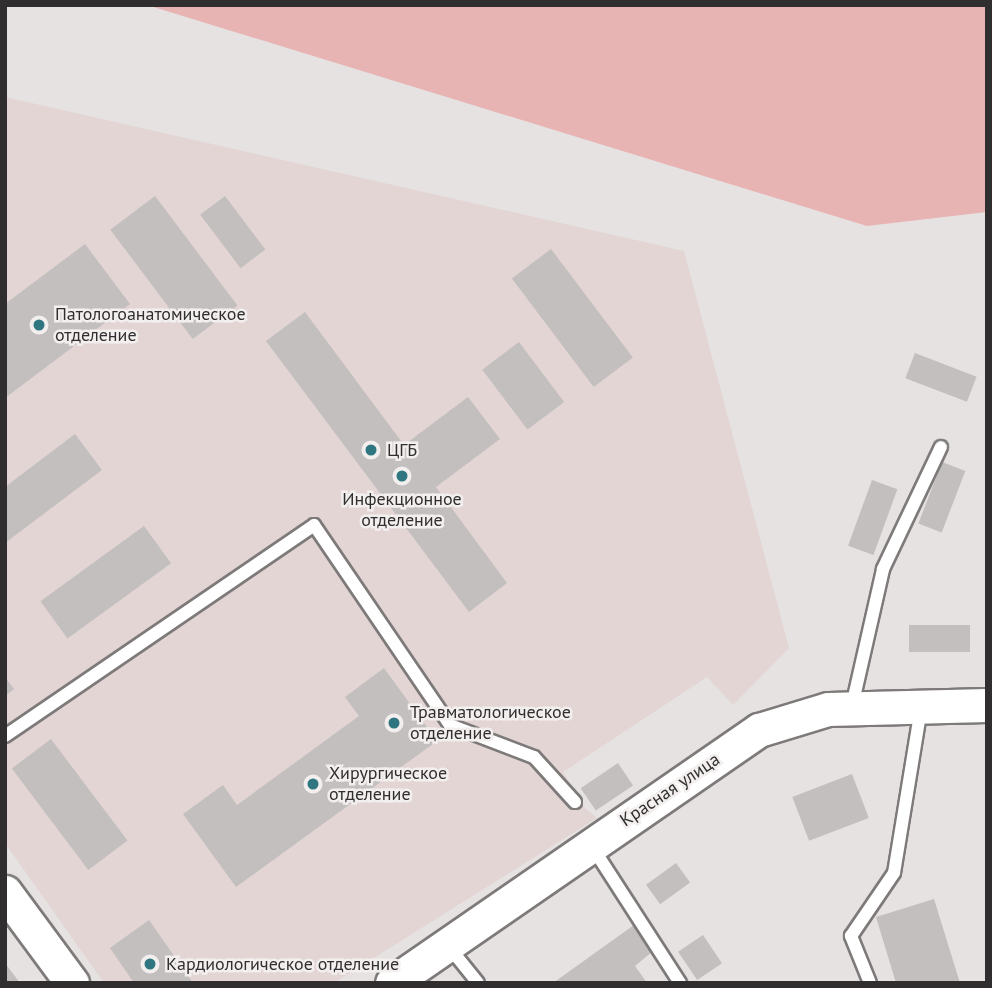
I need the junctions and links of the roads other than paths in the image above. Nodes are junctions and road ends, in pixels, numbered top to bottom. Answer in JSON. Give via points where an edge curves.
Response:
{"nodes":[{"id":1,"x":941,"y":447,"type":"dead end"},
{"id":2,"x":922,"y":704,"type":"junction"},
{"id":3,"x":987,"y":705,"type":"edge"},
{"id":4,"x":852,"y":707,"type":"junction"},
{"id":5,"x":5,"y":736,"type":"edge"},
{"id":6,"x":575,"y":802,"type":"dead end"},
{"id":7,"x":590,"y":845,"type":"junction"},
{"id":8,"x":5,"y":892,"type":"edge"},
{"id":9,"x":447,"y":944,"type":"junction"},
{"id":10,"x":72,"y":983,"type":"edge"},
{"id":11,"x":392,"y":983,"type":"edge"},
{"id":12,"x":478,"y":983,"type":"edge"},
{"id":13,"x":680,"y":983,"type":"edge"},
{"id":14,"x":870,"y":983,"type":"edge"}],
"edges":[{"from":1,"to":4,"type":"lane","via":[[883,569]]},
{"from":2,"to":3,"type":"street","name":"Красная улица"},
{"from":2,"to":4,"type":"street","name":"Красная улица"},
{"from":2,"to":14,"type":"lane","via":[[894,873],[851,936]]},
{"from":4,"to":7,"type":"street","name":"Красная улица","via":[[803,714],[759,730]]},
{"from":5,"to":6,"type":"lane","via":[[314,525],[450,725],[534,757]]},
{"from":7,"to":9,"type":"street","name":"Красная улица"},
{"from":7,"to":13,"type":"lane"},
{"from":8,"to":10,"type":"street"},
{"from":9,"to":11,"type":"street","name":"Красная улица"},
{"from":9,"to":12,"type":"lane"}]}
